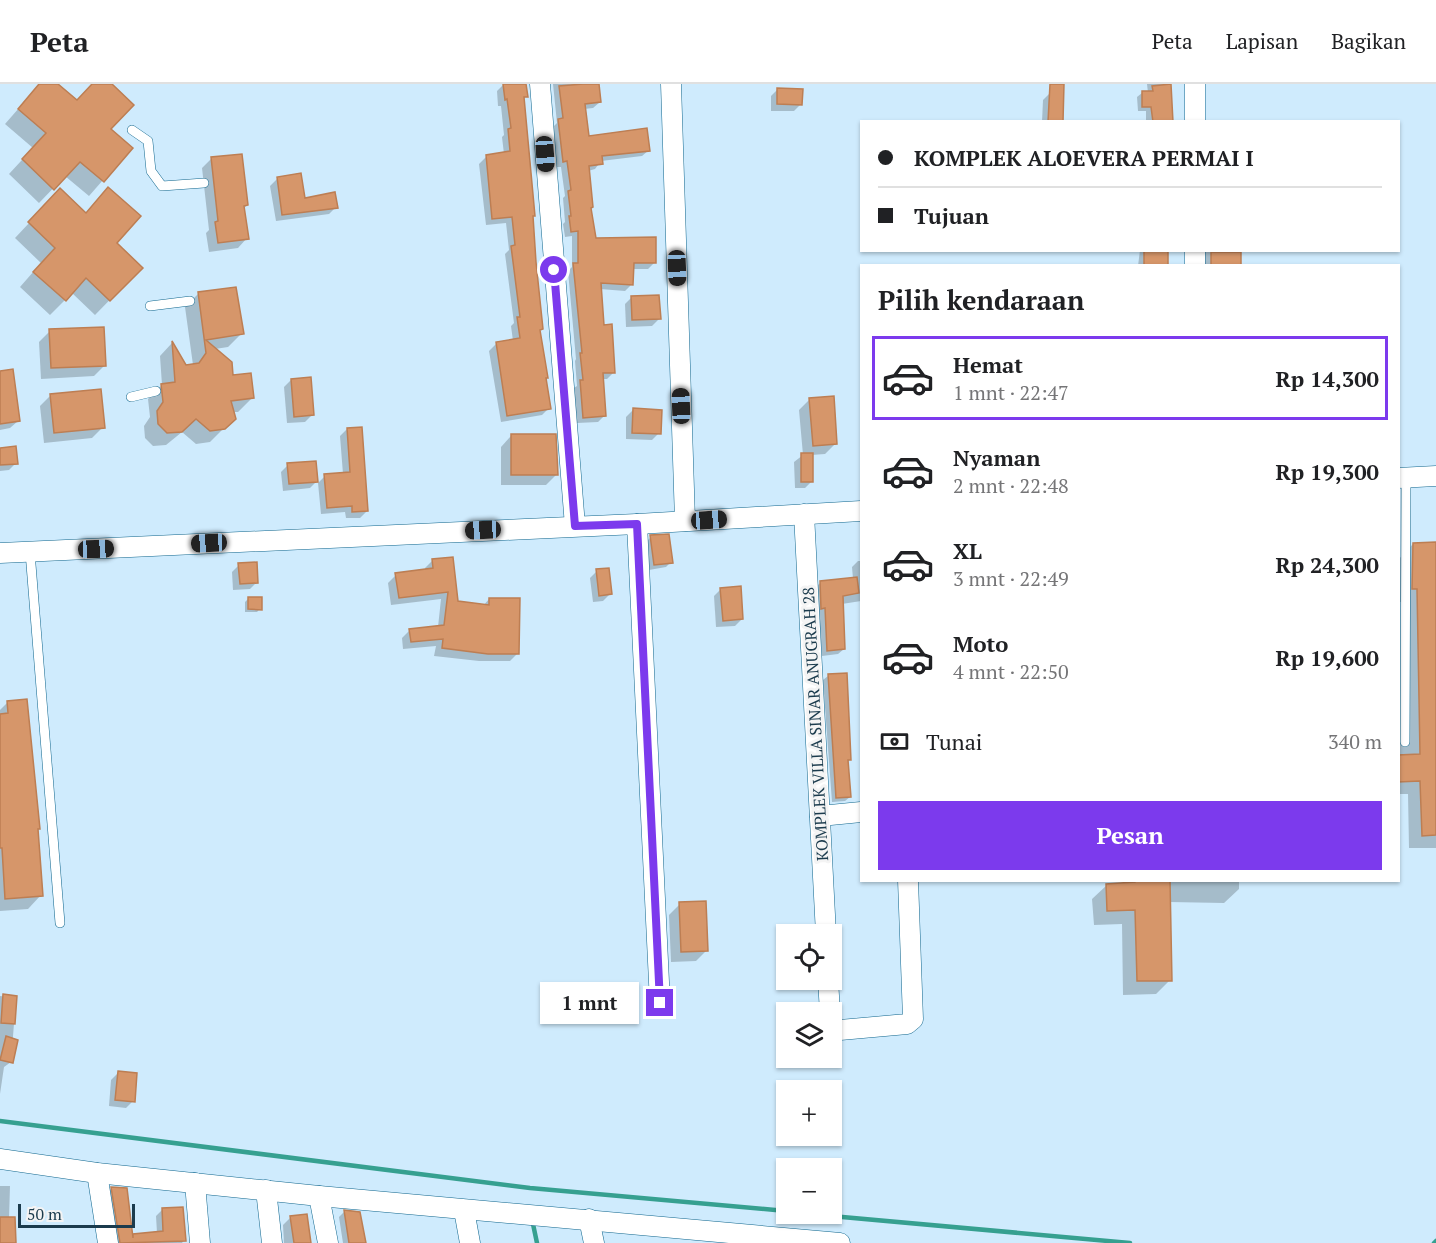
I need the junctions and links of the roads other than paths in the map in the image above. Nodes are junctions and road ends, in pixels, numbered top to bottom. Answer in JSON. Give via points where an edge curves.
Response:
{"nodes":[{"id":1,"x":540,"y":84,"type":"edge"},
{"id":2,"x":671,"y":84,"type":"edge"},
{"id":3,"x":1195,"y":84,"type":"edge"},
{"id":4,"x":1195,"y":120,"type":"edge"},
{"id":5,"x":132,"y":130,"type":"dead end"},
{"id":6,"x":204,"y":183,"type":"dead end"},
{"id":7,"x":190,"y":301,"type":"dead end"},
{"id":8,"x":150,"y":306,"type":"dead end"},
{"id":9,"x":156,"y":391,"type":"dead end"},
{"id":10,"x":131,"y":398,"type":"dead end"},
{"id":11,"x":1436,"y":476,"type":"edge"},
{"id":12,"x":1402,"y":478,"type":"edge"},
{"id":13,"x":860,"y":511,"type":"edge"},
{"id":14,"x":804,"y":514,"type":"junction"},
{"id":15,"x":685,"y":521,"type":"junction"},
{"id":16,"x":637,"y":524,"type":"junction"},
{"id":17,"x":575,"y":526,"type":"junction"},
{"id":18,"x":30,"y":552,"type":"junction"},
{"id":19,"x":0,"y":553,"type":"edge"},
{"id":20,"x":1405,"y":742,"type":"dead end"},
{"id":21,"x":860,"y":812,"type":"edge"},
{"id":22,"x":820,"y":816,"type":"junction"},
{"id":23,"x":908,"y":882,"type":"edge"},
{"id":24,"x":60,"y":922,"type":"dead end"},
{"id":25,"x":825,"y":924,"type":"edge"},
{"id":26,"x":660,"y":1003,"type":"dead end"},
{"id":27,"x":842,"y":1030,"type":"edge"},
{"id":28,"x":0,"y":1159,"type":"edge"},
{"id":29,"x":97,"y":1173,"type":"junction"},
{"id":30,"x":195,"y":1183,"type":"junction"},
{"id":31,"x":266,"y":1190,"type":"junction"},
{"id":32,"x":319,"y":1196,"type":"junction"},
{"id":33,"x":464,"y":1210,"type":"junction"},
{"id":34,"x":589,"y":1219,"type":"junction"},
{"id":35,"x":694,"y":1236,"type":"edge"},
{"id":36,"x":799,"y":1241,"type":"edge"},
{"id":37,"x":108,"y":1243,"type":"edge"},
{"id":38,"x":200,"y":1243,"type":"edge"},
{"id":39,"x":272,"y":1243,"type":"edge"},
{"id":40,"x":328,"y":1243,"type":"edge"},
{"id":41,"x":470,"y":1243,"type":"edge"},
{"id":42,"x":594,"y":1243,"type":"edge"},
{"id":43,"x":840,"y":1243,"type":"edge"}],
"edges":[{"from":1,"to":17,"type":"street"},
{"from":2,"to":15,"type":"street"},
{"from":3,"to":4,"type":"street"},
{"from":5,"to":6,"type":"lane","via":[[148,141],[151,171],[162,186]]},
{"from":7,"to":8,"type":"lane"},
{"from":9,"to":10,"type":"lane"},
{"from":11,"to":12,"type":"street"},
{"from":12,"to":20,"type":"lane"},
{"from":13,"to":14,"type":"street"},
{"from":14,"to":15,"type":"street"},
{"from":14,"to":22,"type":"street","name":"KOMPLEK VILLA SINAR ANUGRAH 28"},
{"from":15,"to":16,"type":"street"},
{"from":16,"to":17,"type":"street"},
{"from":16,"to":26,"type":"street"},
{"from":17,"to":18,"type":"street"},
{"from":18,"to":19,"type":"street"},
{"from":18,"to":24,"type":"lane"},
{"from":21,"to":22,"type":"street"},
{"from":22,"to":25,"type":"street","name":"KOMPLEK VILLA SINAR ANUGRAH 28"},
{"from":23,"to":27,"type":"street","via":[[913,1019],[907,1024]]},
{"from":28,"to":29,"type":"street"},
{"from":29,"to":30,"type":"street"},
{"from":29,"to":37,"type":"street"},
{"from":30,"to":31,"type":"street"},
{"from":30,"to":38,"type":"street"},
{"from":31,"to":32,"type":"street"},
{"from":31,"to":39,"type":"street"},
{"from":32,"to":33,"type":"street"},
{"from":32,"to":40,"type":"street"},
{"from":33,"to":34,"type":"street"},
{"from":33,"to":41,"type":"street"},
{"from":34,"to":35,"type":"street"},
{"from":34,"to":42,"type":"street"},
{"from":35,"to":36,"type":"street"},
{"from":36,"to":43,"type":"street"}]}
